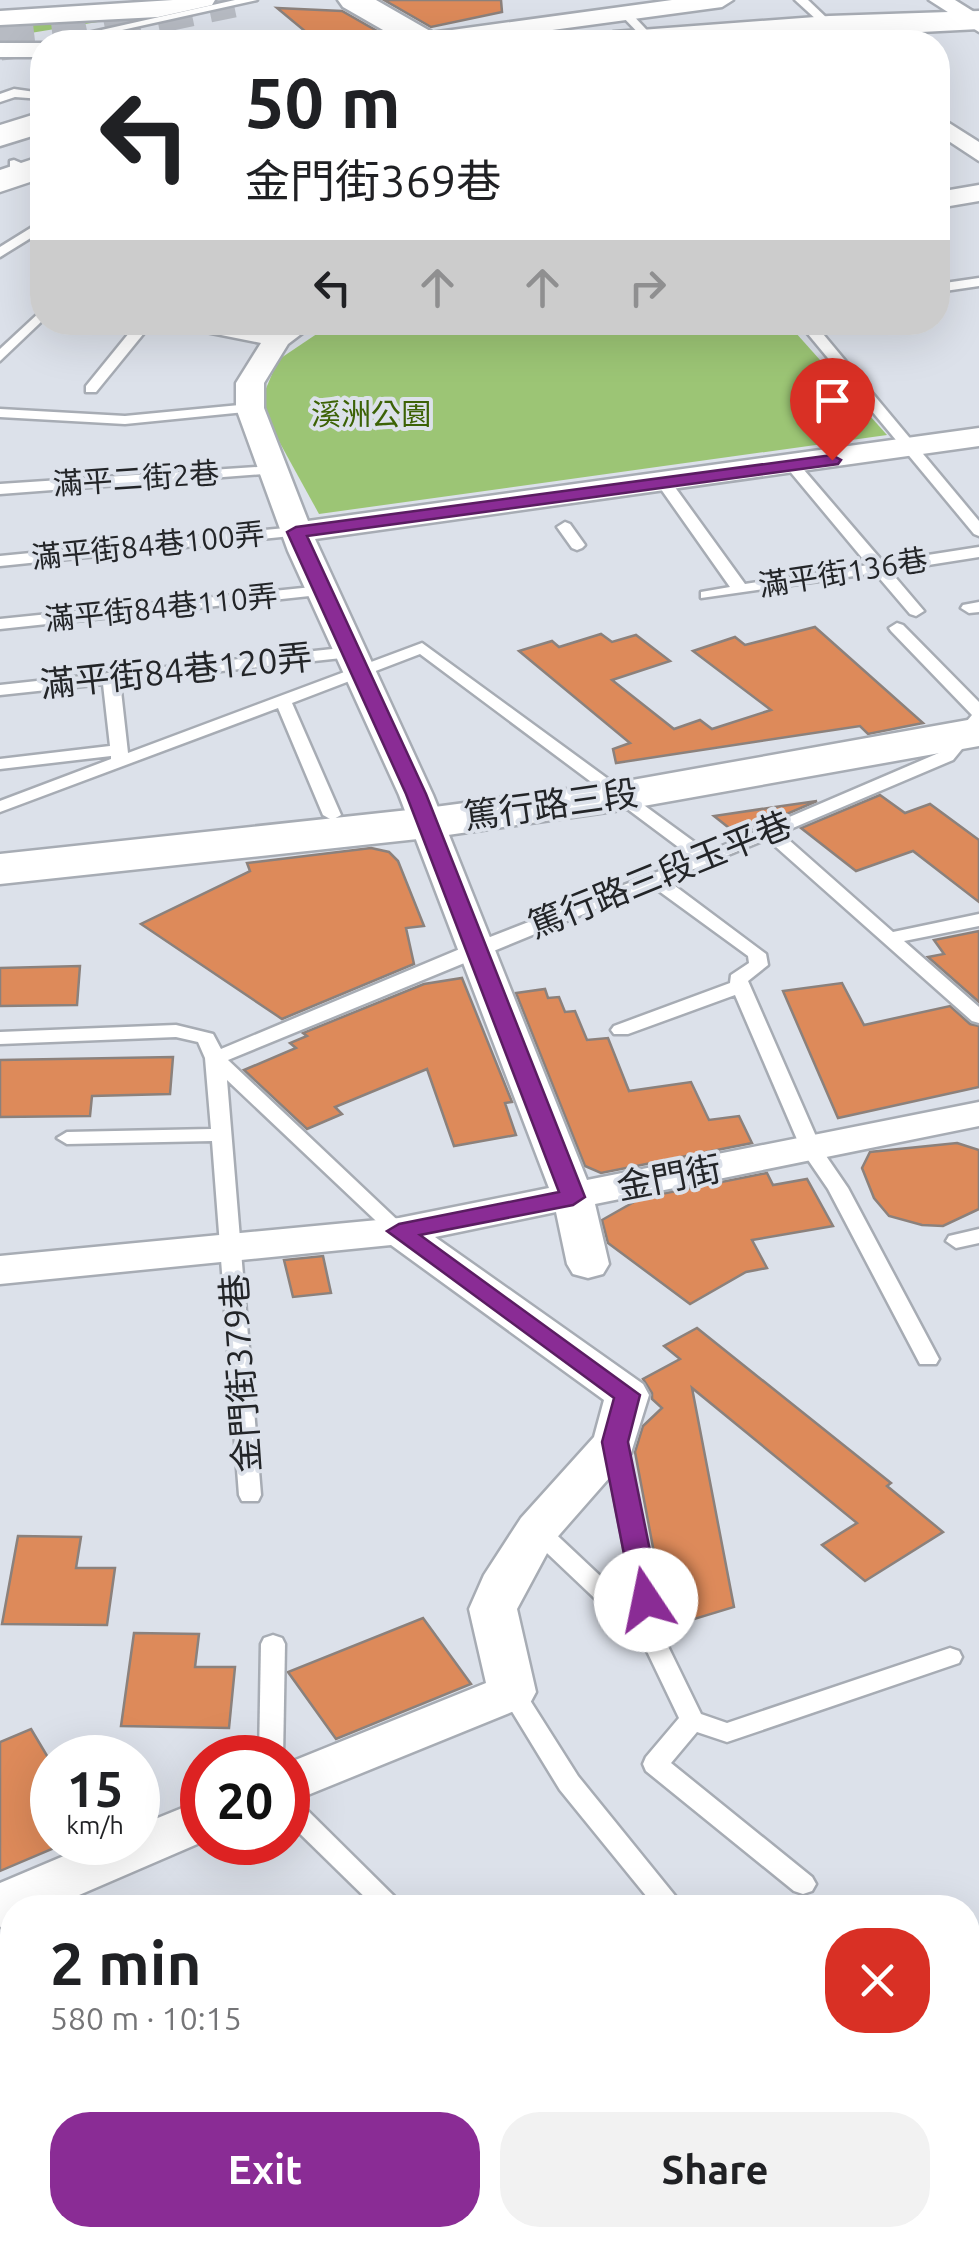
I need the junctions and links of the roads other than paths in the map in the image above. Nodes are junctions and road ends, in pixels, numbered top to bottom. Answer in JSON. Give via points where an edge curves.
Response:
{"nodes":[{"id":1,"x":204,"y":0,"type":"edge"},
{"id":2,"x":251,"y":0,"type":"edge"},
{"id":3,"x":354,"y":0,"type":"edge"},
{"id":4,"x":714,"y":0,"type":"edge"},
{"id":5,"x":722,"y":0,"type":"edge"},
{"id":6,"x":801,"y":0,"type":"edge"},
{"id":7,"x":940,"y":0,"type":"edge"},
{"id":8,"x":0,"y":18,"type":"edge"},
{"id":9,"x":977,"y":22,"type":"edge"},
{"id":10,"x":619,"y":27,"type":"edge"},
{"id":11,"x":124,"y":30,"type":"edge"},
{"id":12,"x":401,"y":30,"type":"edge"},
{"id":13,"x":579,"y":30,"type":"edge"},
{"id":14,"x":832,"y":30,"type":"edge"},
{"id":15,"x":908,"y":30,"type":"edge"},
{"id":16,"x":30,"y":51,"type":"edge"},
{"id":17,"x":0,"y":54,"type":"edge"},
{"id":18,"x":30,"y":94,"type":"edge"},
{"id":19,"x":0,"y":98,"type":"edge"},
{"id":20,"x":950,"y":132,"type":"edge"},
{"id":21,"x":979,"y":154,"type":"edge"},
{"id":22,"x":979,"y":193,"type":"edge"},
{"id":23,"x":950,"y":198,"type":"edge"},
{"id":24,"x":30,"y":233,"type":"edge"},
{"id":25,"x":0,"y":252,"type":"edge"},
{"id":26,"x":979,"y":282,"type":"edge"},
{"id":27,"x":950,"y":286,"type":"edge"},
{"id":28,"x":30,"y":325,"type":"edge"},
{"id":29,"x":135,"y":335,"type":"edge"},
{"id":30,"x":287,"y":335,"type":"edge"},
{"id":31,"x":815,"y":335,"type":"edge"},
{"id":32,"x":2,"y":352,"type":"edge"},
{"id":33,"x":91,"y":388,"type":"dead end"},
{"id":34,"x":250,"y":408,"type":"junction"},
{"id":35,"x":0,"y":412,"type":"edge"},
{"id":36,"x":979,"y":438,"type":"edge"},
{"id":37,"x":910,"y":448,"type":"junction"},
{"id":38,"x":793,"y":466,"type":"junction"},
{"id":39,"x":272,"y":470,"type":"junction"},
{"id":40,"x":664,"y":482,"type":"junction"},
{"id":41,"x":0,"y":488,"type":"edge"},
{"id":42,"x":565,"y":527,"type":"dead end"},
{"id":43,"x":979,"y":531,"type":"edge"},
{"id":44,"x":296,"y":532,"type":"junction"},
{"id":45,"x":577,"y":545,"type":"dead end"},
{"id":46,"x":979,"y":552,"type":"edge"},
{"id":47,"x":0,"y":561,"type":"edge"},
{"id":48,"x":880,"y":568,"type":"junction"},
{"id":49,"x":740,"y":589,"type":"junction"},
{"id":50,"x":322,"y":591,"type":"junction"},
{"id":51,"x":707,"y":595,"type":"dead end"},
{"id":52,"x":916,"y":611,"type":"dead end"},
{"id":53,"x":0,"y":624,"type":"edge"},
{"id":54,"x":897,"y":628,"type":"dead end"},
{"id":55,"x":356,"y":662,"type":"junction"},
{"id":56,"x":112,"y":678,"type":"junction"},
{"id":57,"x":0,"y":690,"type":"edge"},
{"id":58,"x":283,"y":700,"type":"junction"},
{"id":59,"x":976,"y":722,"type":"edge"},
{"id":60,"x":119,"y":756,"type":"junction"},
{"id":61,"x":0,"y":764,"type":"edge"},
{"id":62,"x":611,"y":788,"type":"junction"},
{"id":63,"x":0,"y":807,"type":"edge"},
{"id":64,"x":332,"y":814,"type":"junction"},
{"id":65,"x":424,"y":814,"type":"junction"},
{"id":66,"x":769,"y":832,"type":"junction"},
{"id":67,"x":0,"y":850,"type":"edge"},
{"id":68,"x":706,"y":859,"type":"junction"},
{"id":69,"x":0,"y":869,"type":"edge"},
{"id":70,"x":656,"y":880,"type":"junction"},
{"id":71,"x":979,"y":920,"type":"edge"},
{"id":72,"x":891,"y":938,"type":"junction"},
{"id":73,"x":474,"y":950,"type":"junction"},
{"id":74,"x":740,"y":983,"type":"junction"},
{"id":75,"x":979,"y":1017,"type":"edge"},
{"id":76,"x":620,"y":1030,"type":"dead end"},
{"id":77,"x":0,"y":1038,"type":"edge"},
{"id":78,"x":215,"y":1058,"type":"junction"},
{"id":79,"x":979,"y":1114,"type":"edge"},
{"id":80,"x":222,"y":1136,"type":"junction"},
{"id":81,"x":67,"y":1138,"type":"dead end"},
{"id":82,"x":812,"y":1150,"type":"junction"},
{"id":83,"x":573,"y":1197,"type":"junction"},
{"id":84,"x":399,"y":1231,"type":"junction"},
{"id":85,"x":979,"y":1236,"type":"edge"},
{"id":86,"x":956,"y":1241,"type":"dead end"},
{"id":87,"x":232,"y":1250,"type":"junction"},
{"id":88,"x":588,"y":1264,"type":"dead end"},
{"id":89,"x":0,"y":1270,"type":"edge"},
{"id":90,"x":928,"y":1359,"type":"dead end"},
{"id":91,"x":615,"y":1442,"type":"junction"},
{"id":92,"x":250,"y":1495,"type":"dead end"},
{"id":93,"x":537,"y":1530,"type":"junction"},
{"id":94,"x":646,"y":1600,"type":"dead end"},
{"id":95,"x":273,"y":1644,"type":"dead end"},
{"id":96,"x":950,"y":1657,"type":"dead end"},
{"id":97,"x":512,"y":1692,"type":"junction"},
{"id":98,"x":692,"y":1720,"type":"junction"},
{"id":99,"x":271,"y":1735,"type":"edge"},
{"id":100,"x":310,"y":1775,"type":"edge"},
{"id":101,"x":310,"y":1828,"type":"edge"},
{"id":102,"x":180,"y":1829,"type":"edge"},
{"id":103,"x":802,"y":1884,"type":"dead end"},
{"id":104,"x":26,"y":1895,"type":"edge"},
{"id":105,"x":380,"y":1895,"type":"edge"},
{"id":106,"x":661,"y":1895,"type":"edge"}],
"edges":[{"from":1,"to":8,"type":"street","via":[[158,10]]},
{"from":2,"to":11,"type":"lane"},
{"from":3,"to":12,"type":"street"},
{"from":4,"to":5,"type":"street"},
{"from":4,"to":10,"type":"street"},
{"from":6,"to":14,"type":"lane"},
{"from":7,"to":9,"type":"street"},
{"from":9,"to":15,"type":"street"},
{"from":10,"to":13,"type":"street"},
{"from":16,"to":17,"type":"street"},
{"from":18,"to":19,"type":"lane"},
{"from":20,"to":21,"type":"street"},
{"from":22,"to":23,"type":"street"},
{"from":24,"to":25,"type":"lane"},
{"from":26,"to":27,"type":"lane"},
{"from":28,"to":32,"type":"lane"},
{"from":29,"to":33,"type":"lane"},
{"from":30,"to":34,"type":"street","via":[[250,383]]},
{"from":31,"to":37,"type":"lane"},
{"from":34,"to":35,"type":"lane","via":[[125,420]]},
{"from":34,"to":39,"type":"street"},
{"from":36,"to":37,"type":"street"},
{"from":37,"to":38,"type":"street"},
{"from":37,"to":43,"type":"lane"},
{"from":38,"to":40,"type":"street"},
{"from":38,"to":48,"type":"lane"},
{"from":39,"to":41,"type":"lane","name":"滿平二街2巷"},
{"from":39,"to":44,"type":"street"},
{"from":40,"to":44,"type":"street"},
{"from":40,"to":49,"type":"lane"},
{"from":42,"to":45,"type":"lane"},
{"from":44,"to":47,"type":"lane","name":"滿平街84巷100弄"},
{"from":44,"to":50,"type":"street"},
{"from":46,"to":48,"type":"lane","name":"滿平街136巷"},
{"from":48,"to":49,"type":"lane","name":"滿平街136巷"},
{"from":48,"to":52,"type":"lane"},
{"from":49,"to":51,"type":"lane","name":"滿平街136巷"},
{"from":50,"to":53,"type":"lane","name":"滿平街84巷110弄"},
{"from":50,"to":55,"type":"street"},
{"from":54,"to":59,"type":"lane"},
{"from":55,"to":56,"type":"lane","name":"滿平街84巷120弄"},
{"from":55,"to":58,"type":"lane"},
{"from":55,"to":62,"type":"lane","via":[[422,648]]},
{"from":55,"to":65,"type":"street"},
{"from":56,"to":57,"type":"lane","name":"滿平街84巷120弄"},
{"from":56,"to":60,"type":"lane"},
{"from":58,"to":60,"type":"lane"},
{"from":58,"to":64,"type":"lane"},
{"from":59,"to":62,"type":"street","name":"篤行路三段"},
{"from":59,"to":66,"type":"lane","name":"篤行路三段玉平巷","via":[[947,756]]},
{"from":60,"to":61,"type":"lane"},
{"from":60,"to":63,"type":"lane"},
{"from":62,"to":65,"type":"street","name":"篤行路三段"},
{"from":62,"to":68,"type":"lane"},
{"from":64,"to":65,"type":"street","name":"篤行路三段"},
{"from":64,"to":67,"type":"street","name":"篤行路三段"},
{"from":65,"to":69,"type":"street","name":"篤行路三段"},
{"from":65,"to":73,"type":"street"},
{"from":66,"to":68,"type":"lane","name":"篤行路三段玉平巷"},
{"from":66,"to":72,"type":"lane"},
{"from":68,"to":70,"type":"lane","name":"篤行路三段玉平巷"},
{"from":70,"to":73,"type":"lane","name":"篤行路三段玉平巷"},
{"from":70,"to":74,"type":"lane","via":[[757,954],[758,964]]},
{"from":71,"to":72,"type":"lane"},
{"from":72,"to":75,"type":"lane"},
{"from":73,"to":78,"type":"lane","name":"篤行路三段玉平巷"},
{"from":73,"to":83,"type":"street"},
{"from":74,"to":76,"type":"lane"},
{"from":74,"to":82,"type":"lane"},
{"from":77,"to":78,"type":"lane","via":[[176,1030],[206,1038]]},
{"from":78,"to":80,"type":"lane","name":"金門街379巷"},
{"from":78,"to":84,"type":"lane"},
{"from":79,"to":82,"type":"street","name":"金門街"},
{"from":80,"to":81,"type":"lane"},
{"from":80,"to":87,"type":"lane","name":"金門街379巷"},
{"from":82,"to":83,"type":"street","name":"金門街"},
{"from":82,"to":90,"type":"lane"},
{"from":83,"to":84,"type":"street","name":"金門街"},
{"from":83,"to":88,"type":"street"},
{"from":84,"to":87,"type":"street","name":"金門街"},
{"from":84,"to":91,"type":"street","via":[[627,1395]]},
{"from":85,"to":86,"type":"lane"},
{"from":87,"to":89,"type":"street","name":"金門街"},
{"from":87,"to":92,"type":"lane","name":"金門街379巷"},
{"from":91,"to":93,"type":"street"},
{"from":91,"to":94,"type":"lane"},
{"from":93,"to":97,"type":"street","via":[[492,1609]]},
{"from":93,"to":98,"type":"lane","via":[[654,1640]]},
{"from":95,"to":99,"type":"lane"},
{"from":96,"to":98,"type":"lane","via":[[727,1733]]},
{"from":97,"to":100,"type":"street"},
{"from":97,"to":106,"type":"lane","via":[[569,1783]]},
{"from":98,"to":103,"type":"lane","via":[[655,1764]]},
{"from":101,"to":105,"type":"lane"},
{"from":102,"to":104,"type":"street"}]}
